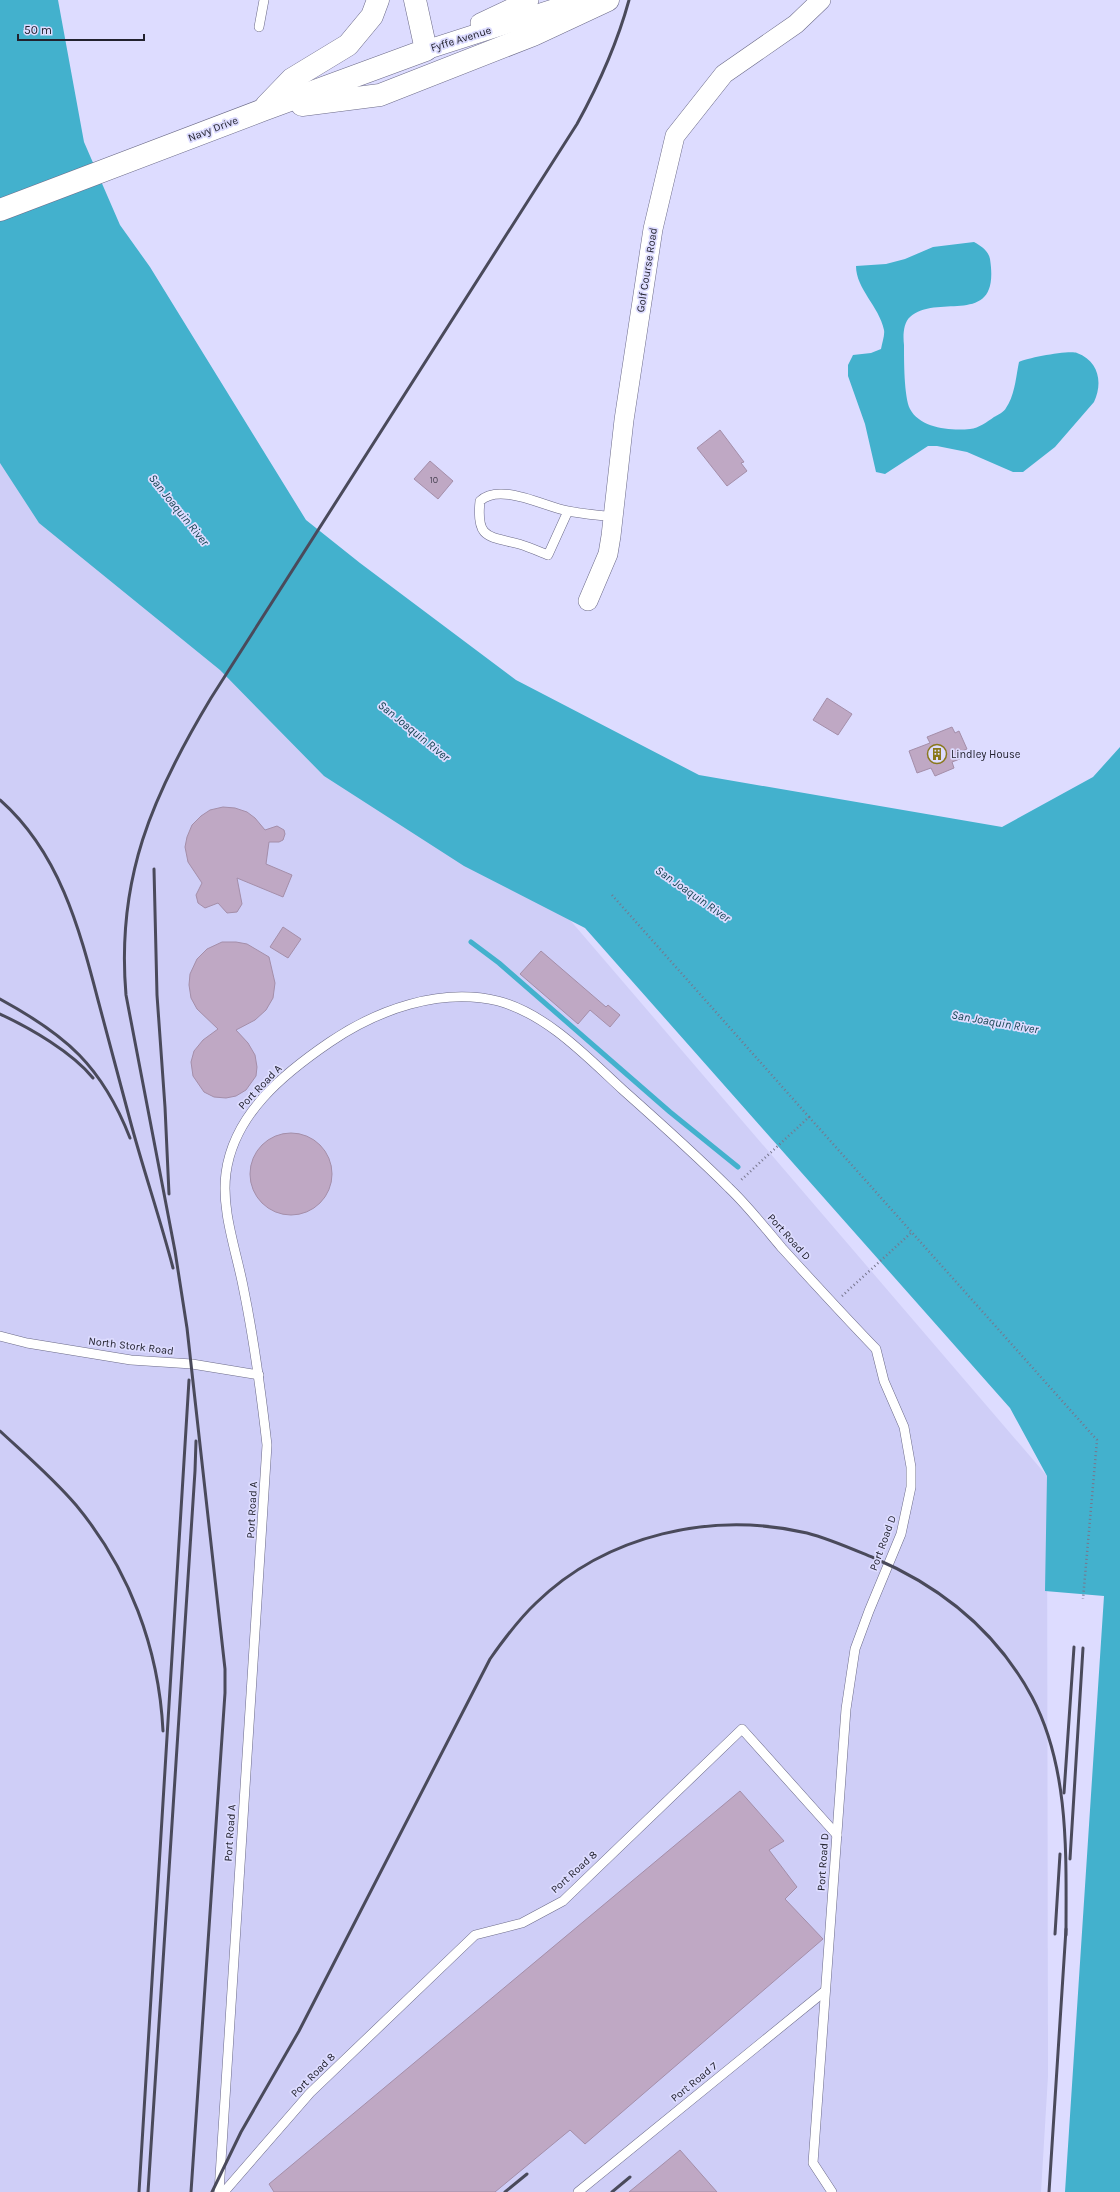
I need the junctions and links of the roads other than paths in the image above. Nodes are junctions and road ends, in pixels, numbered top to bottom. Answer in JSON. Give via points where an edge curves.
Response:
{"nodes":[{"id":1,"x":264,"y":0,"type":"edge"},
{"id":2,"x":378,"y":0,"type":"edge"},
{"id":3,"x":415,"y":0,"type":"edge"},
{"id":4,"x":529,"y":0,"type":"edge"},
{"id":5,"x":608,"y":0,"type":"edge"},
{"id":6,"x":821,"y":0,"type":"edge"},
{"id":7,"x":576,"y":6,"type":"edge"},
{"id":8,"x":258,"y":27,"type":"dead end"},
{"id":9,"x":426,"y":50,"type":"junction"},
{"id":10,"x":263,"y":110,"type":"junction"},
{"id":11,"x":0,"y":210,"type":"edge"},
{"id":12,"x":568,"y":511,"type":"junction"},
{"id":13,"x":614,"y":517,"type":"junction"},
{"id":14,"x":588,"y":601,"type":"dead end"},
{"id":15,"x":490,"y":1000,"type":"joint"},
{"id":16,"x":0,"y":1336,"type":"edge"},
{"id":17,"x":259,"y":1375,"type":"junction"},
{"id":18,"x":837,"y":1835,"type":"junction"},
{"id":19,"x":825,"y":1991,"type":"junction"},
{"id":20,"x":219,"y":2192,"type":"edge"},
{"id":21,"x":224,"y":2192,"type":"edge"},
{"id":22,"x":578,"y":2192,"type":"edge"},
{"id":23,"x":832,"y":2192,"type":"edge"}],
"edges":[{"from":1,"to":8,"type":"lane"},
{"from":2,"to":10,"type":"street","via":[[372,16],[348,45],[292,79]]},
{"from":3,"to":9,"type":"street"},
{"from":4,"to":9,"type":"street","name":"Fyffe Avenue"},
{"from":5,"to":7,"type":"street"},
{"from":6,"to":13,"type":"street","name":"Golf Course Road","via":[[796,24],[724,74],[675,136],[652,237],[624,420]]},
{"from":7,"to":9,"type":"street","name":"Fyffe Avenue"},
{"from":7,"to":10,"type":"street","via":[[462,64],[380,95]]},
{"from":9,"to":10,"type":"street","name":"Navy Drive"},
{"from":10,"to":11,"type":"street","name":"Navy Drive"},
{"from":12,"to":12,"type":"lane","via":[[504,494],[485,497],[480,501],[479,512],[483,531],[488,537],[548,555]]},
{"from":12,"to":13,"type":"lane"},
{"from":13,"to":14,"type":"street","name":"Golf Course Road","via":[[608,554]]},
{"from":15,"to":17,"type":"lane","name":"Port Road A","via":[[470,997],[428,1000],[371,1018],[343,1033],[307,1058],[272,1089],[244,1121],[236,1135],[229,1160],[227,1210]]},
{"from":15,"to":18,"type":"lane","name":"Port Road D","via":[[531,1014],[584,1054],[730,1189],[832,1304],[876,1349],[884,1381],[904,1427],[911,1467],[911,1487],[901,1534],[856,1649],[846,1709]]},
{"from":16,"to":17,"type":"lane","name":"North Stork Road","via":[[27,1343],[131,1360],[192,1364]]},
{"from":17,"to":20,"type":"lane","name":"Port Road A","via":[[267,1445]]},
{"from":18,"to":19,"type":"lane","name":"Port Road D"},
{"from":18,"to":21,"type":"lane","name":"Port Road 8","via":[[742,1730],[563,1901],[522,1923],[475,1935],[310,2093]]},
{"from":19,"to":22,"type":"lane","name":"Port Road 7"},
{"from":19,"to":23,"type":"lane","name":"Port Road D","via":[[813,2163]]}]}
